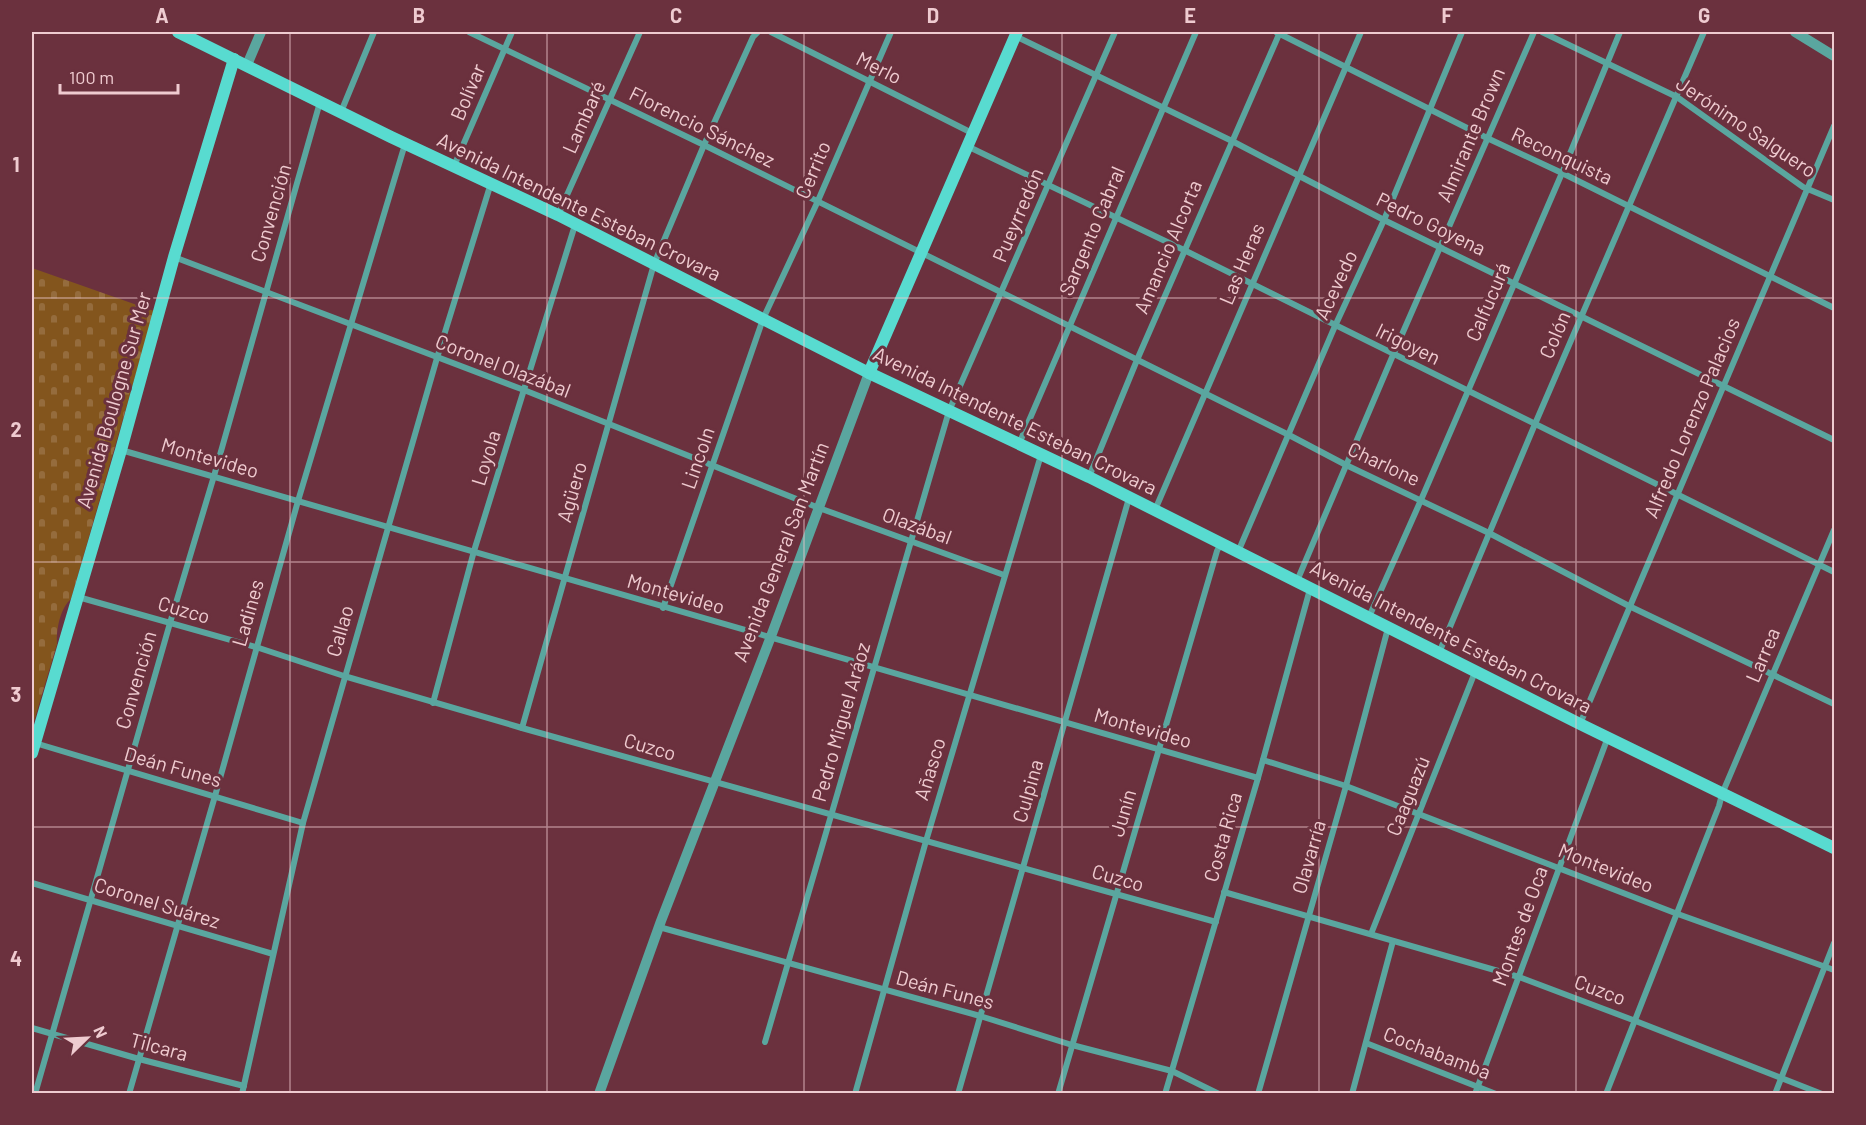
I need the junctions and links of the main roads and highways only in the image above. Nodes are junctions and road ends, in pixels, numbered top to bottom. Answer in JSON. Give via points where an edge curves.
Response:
{"nodes":[{"id":1,"x":178,"y":32,"type":"edge"},
{"id":2,"x":1016,"y":34,"type":"edge"},
{"id":3,"x":234,"y":59,"type":"junction"},
{"id":4,"x":869,"y":373,"type":"junction"},
{"id":5,"x":32,"y":746,"type":"edge"},
{"id":6,"x":1834,"y":848,"type":"edge"}],
"edges":[{"from":1,"to":3,"type":"main road","name":"Avenida Intendente Esteban Crovara"},
{"from":2,"to":4,"type":"main road","name":"Avenida General San Martín"},
{"from":3,"to":4,"type":"main road","name":"Avenida Intendente Esteban Crovara","via":[[558,215]]},
{"from":3,"to":5,"type":"main road","name":"Avenida Boulogne Sur Mer"},
{"from":4,"to":6,"type":"main road","name":"Avenida Intendente Esteban Crovara","via":[[1089,477]]}]}
